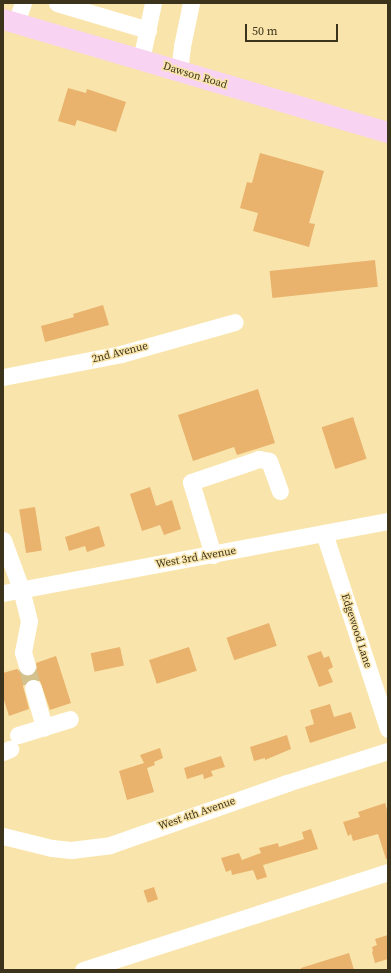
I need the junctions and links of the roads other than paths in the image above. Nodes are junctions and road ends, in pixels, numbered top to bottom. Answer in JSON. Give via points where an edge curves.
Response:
{"nodes":[{"id":1,"x":23,"y":3,"type":"edge"},
{"id":2,"x":57,"y":3,"type":"edge"},
{"id":3,"x":153,"y":3,"type":"edge"},
{"id":4,"x":191,"y":3,"type":"edge"},
{"id":5,"x":10,"y":21,"type":"edge"},
{"id":6,"x":148,"y":30,"type":"junction"},
{"id":7,"x":142,"y":60,"type":"junction"},
{"id":8,"x":179,"y":71,"type":"junction"},
{"id":9,"x":388,"y":132,"type":"edge"},
{"id":10,"x":235,"y":322,"type":"dead end"},
{"id":11,"x":3,"y":377,"type":"edge"},
{"id":12,"x":280,"y":491,"type":"dead end"},
{"id":13,"x":388,"y":521,"type":"edge"},
{"id":14,"x":324,"y":533,"type":"junction"},
{"id":15,"x":3,"y":540,"type":"edge"},
{"id":16,"x":213,"y":555,"type":"junction"},
{"id":17,"x":21,"y":589,"type":"junction"},
{"id":18,"x":3,"y":593,"type":"edge"},
{"id":19,"x":27,"y":666,"type":"tunnel mouth"},
{"id":20,"x":33,"y":688,"type":"tunnel mouth"},
{"id":21,"x":385,"y":710,"type":"edge"},
{"id":22,"x":70,"y":719,"type":"dead end"},
{"id":23,"x":44,"y":727,"type":"junction"},
{"id":24,"x":388,"y":729,"type":"edge"},
{"id":25,"x":11,"y":745,"type":"edge"},
{"id":26,"x":388,"y":751,"type":"edge"},
{"id":27,"x":3,"y":836,"type":"edge"},
{"id":28,"x":388,"y":872,"type":"edge"},
{"id":29,"x":83,"y":970,"type":"edge"}],
"edges":[{"from":1,"to":5,"type":"street"},
{"from":2,"to":6,"type":"street"},
{"from":3,"to":6,"type":"street"},
{"from":4,"to":8,"type":"street"},
{"from":5,"to":7,"type":"main road","name":"Dawson Road"},
{"from":6,"to":7,"type":"street"},
{"from":7,"to":8,"type":"main road","name":"Dawson Road"},
{"from":8,"to":9,"type":"main road","name":"Dawson Road"},
{"from":10,"to":11,"type":"street","name":"2nd Avenue","via":[[121,354]]},
{"from":12,"to":16,"type":"street","via":[[269,461],[259,459],[191,482]]},
{"from":13,"to":14,"type":"street","name":"West 3rd Avenue"},
{"from":14,"to":16,"type":"street","name":"West 3rd Avenue"},
{"from":14,"to":21,"type":"street","name":"Edgewood Lane"},
{"from":15,"to":17,"type":"street"},
{"from":16,"to":17,"type":"street","name":"West 3rd Avenue"},
{"from":17,"to":18,"type":"street","name":"West 3rd Avenue"},
{"from":17,"to":19,"type":"street","via":[[29,622],[23,652]]},
{"from":20,"to":23,"type":"street"},
{"from":21,"to":24,"type":"street","name":"Edgewood Lane"},
{"from":22,"to":23,"type":"street"},
{"from":23,"to":25,"type":"street"},
{"from":26,"to":27,"type":"street","name":"West 4th Avenue","via":[[287,783],[110,845],[58,849]]},
{"from":28,"to":29,"type":"street"}]}
